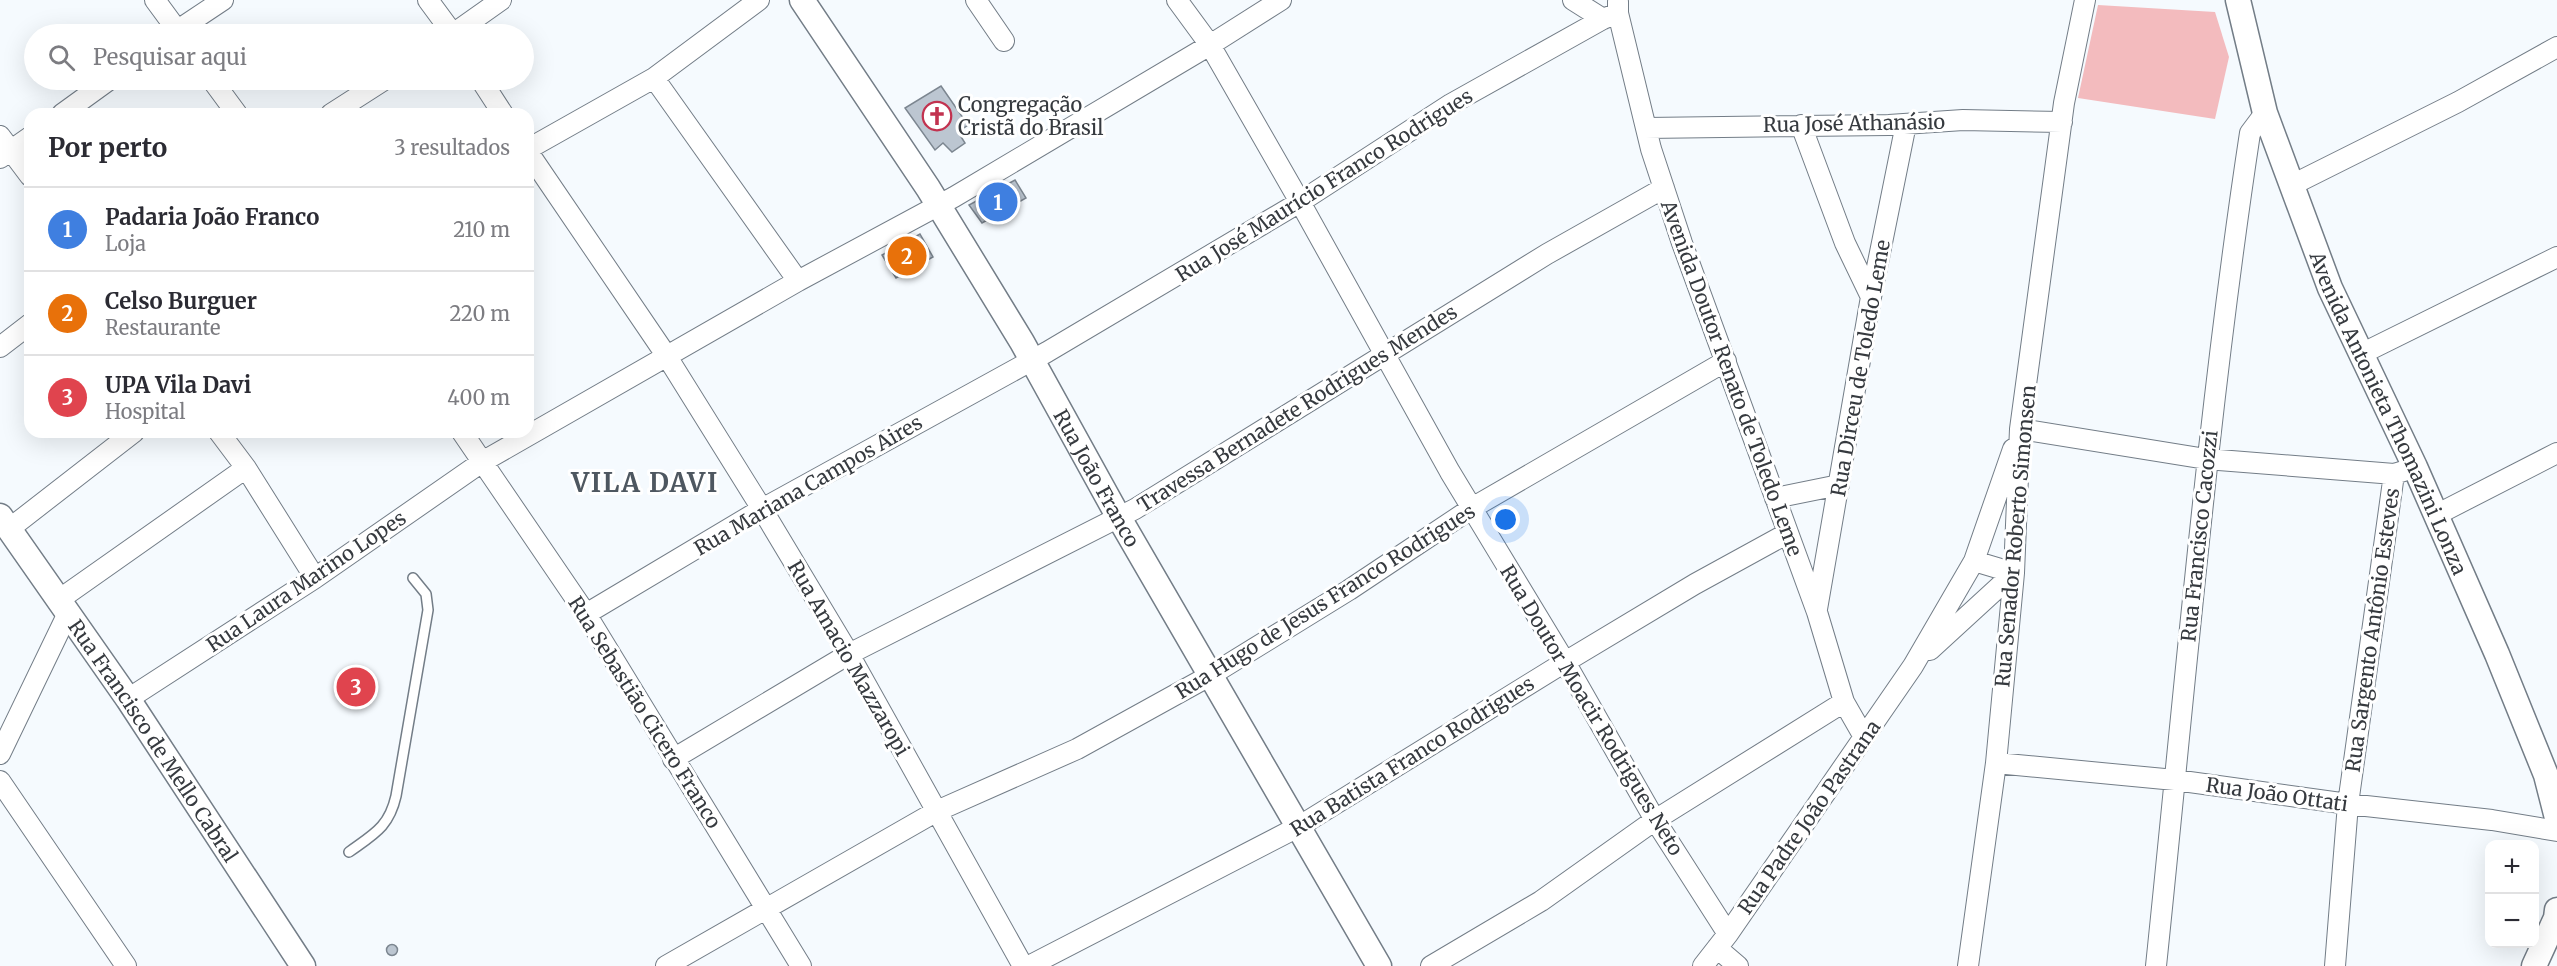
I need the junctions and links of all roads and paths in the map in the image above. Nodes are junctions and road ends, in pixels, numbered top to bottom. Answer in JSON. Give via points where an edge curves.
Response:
{"nodes":[{"id":1,"x":155,"y":0,"type":"edge"},
{"id":2,"x":223,"y":0,"type":"edge"},
{"id":3,"x":428,"y":0,"type":"edge"},
{"id":4,"x":501,"y":0,"type":"edge"},
{"id":5,"x":759,"y":0,"type":"edge"},
{"id":6,"x":802,"y":0,"type":"edge"},
{"id":7,"x":976,"y":0,"type":"edge"},
{"id":8,"x":1177,"y":0,"type":"edge"},
{"id":9,"x":1281,"y":0,"type":"edge"},
{"id":10,"x":1573,"y":0,"type":"edge"},
{"id":11,"x":2085,"y":0,"type":"edge"},
{"id":12,"x":2238,"y":0,"type":"edge"},
{"id":13,"x":1613,"y":11,"type":"edge"},
{"id":14,"x":170,"y":24,"type":"edge"},
{"id":15,"x":189,"y":24,"type":"edge"},
{"id":16,"x":446,"y":24,"type":"edge"},
{"id":17,"x":467,"y":24,"type":"edge"},
{"id":18,"x":1004,"y":41,"type":"dead end"},
{"id":19,"x":1210,"y":45,"type":"junction"},
{"id":20,"x":2557,"y":47,"type":"edge"},
{"id":21,"x":654,"y":78,"type":"junction"},
{"id":22,"x":96,"y":90,"type":"edge"},
{"id":23,"x":219,"y":90,"type":"edge"},
{"id":24,"x":369,"y":90,"type":"edge"},
{"id":25,"x":487,"y":90,"type":"edge"},
{"id":26,"x":70,"y":108,"type":"edge"},
{"id":27,"x":233,"y":108,"type":"edge"},
{"id":28,"x":341,"y":108,"type":"edge"},
{"id":29,"x":499,"y":108,"type":"edge"},
{"id":30,"x":2265,"y":112,"type":"junction"},
{"id":31,"x":2062,"y":122,"type":"junction"},
{"id":32,"x":1906,"y":124,"type":"junction"},
{"id":33,"x":1801,"y":125,"type":"junction"},
{"id":34,"x":1646,"y":128,"type":"junction"},
{"id":35,"x":24,"y":140,"type":"edge"},
{"id":36,"x":4,"y":148,"type":"edge"},
{"id":37,"x":534,"y":148,"type":"edge"},
{"id":38,"x":534,"y":160,"type":"edge"},
{"id":39,"x":24,"y":170,"type":"edge"},
{"id":40,"x":2292,"y":185,"type":"junction"},
{"id":41,"x":1664,"y":188,"type":"junction"},
{"id":42,"x":1300,"y":202,"type":"junction"},
{"id":43,"x":939,"y":205,"type":"junction"},
{"id":44,"x":2557,"y":256,"type":"edge"},
{"id":45,"x":798,"y":281,"type":"junction"},
{"id":46,"x":1871,"y":297,"type":"junction"},
{"id":47,"x":24,"y":329,"type":"edge"},
{"id":48,"x":0,"y":347,"type":"edge"},
{"id":49,"x":1383,"y":354,"type":"junction"},
{"id":50,"x":2361,"y":354,"type":"junction"},
{"id":51,"x":666,"y":355,"type":"junction"},
{"id":52,"x":1031,"y":359,"type":"junction"},
{"id":53,"x":1726,"y":361,"type":"junction"},
{"id":54,"x":2020,"y":429,"type":"junction"},
{"id":55,"x":534,"y":432,"type":"edge"},
{"id":56,"x":125,"y":438,"type":"edge"},
{"id":57,"x":224,"y":438,"type":"edge"},
{"id":58,"x":466,"y":438,"type":"edge"},
{"id":59,"x":523,"y":438,"type":"edge"},
{"id":60,"x":2557,"y":453,"type":"edge"},
{"id":61,"x":2206,"y":459,"type":"junction"},
{"id":62,"x":482,"y":462,"type":"junction"},
{"id":63,"x":246,"y":468,"type":"junction"},
{"id":64,"x":2404,"y":471,"type":"junction"},
{"id":65,"x":1839,"y":485,"type":"junction"},
{"id":66,"x":1776,"y":498,"type":"junction"},
{"id":67,"x":1472,"y":508,"type":"junction"},
{"id":68,"x":762,"y":509,"type":"junction"},
{"id":69,"x":2436,"y":515,"type":"junction"},
{"id":70,"x":1118,"y":516,"type":"junction"},
{"id":71,"x":4,"y":522,"type":"edge"},
{"id":72,"x":1788,"y":533,"type":"junction"},
{"id":73,"x":1974,"y":561,"type":"junction"},
{"id":74,"x":2014,"y":573,"type":"junction"},
{"id":75,"x":315,"y":578,"type":"junction"},
{"id":76,"x":413,"y":578,"type":"dead end"},
{"id":77,"x":64,"y":606,"type":"junction"},
{"id":78,"x":1817,"y":612,"type":"junction"},
{"id":79,"x":586,"y":614,"type":"junction"},
{"id":80,"x":849,"y":654,"type":"junction"},
{"id":81,"x":1565,"y":662,"type":"junction"},
{"id":82,"x":1913,"y":666,"type":"junction"},
{"id":83,"x":1211,"y":675,"type":"junction"},
{"id":84,"x":128,"y":699,"type":"junction"},
{"id":85,"x":1844,"y":702,"type":"junction"},
{"id":86,"x":1864,"y":736,"type":"junction"},
{"id":87,"x":0,"y":754,"type":"edge"},
{"id":88,"x":673,"y":759,"type":"junction"},
{"id":89,"x":1996,"y":763,"type":"junction"},
{"id":90,"x":2175,"y":780,"type":"junction"},
{"id":91,"x":0,"y":781,"type":"edge"},
{"id":92,"x":2348,"y":804,"type":"junction"},
{"id":93,"x":937,"y":811,"type":"junction"},
{"id":94,"x":2557,"y":818,"type":"edge"},
{"id":95,"x":1655,"y":820,"type":"junction"},
{"id":96,"x":1298,"y":827,"type":"junction"},
{"id":97,"x":2557,"y":831,"type":"edge"},
{"id":98,"x":349,"y":852,"type":"dead end"},
{"id":99,"x":766,"y":908,"type":"junction"},
{"id":100,"x":2557,"y":910,"type":"edge"},
{"id":101,"x":1722,"y":941,"type":"junction"},
{"id":102,"x":126,"y":966,"type":"edge"},
{"id":103,"x":303,"y":966,"type":"edge"},
{"id":104,"x":666,"y":966,"type":"edge"},
{"id":105,"x":801,"y":966,"type":"edge"},
{"id":106,"x":1023,"y":966,"type":"edge"},
{"id":107,"x":1029,"y":966,"type":"edge"},
{"id":108,"x":1379,"y":966,"type":"edge"},
{"id":109,"x":1431,"y":966,"type":"edge"},
{"id":110,"x":1703,"y":966,"type":"edge"},
{"id":111,"x":1738,"y":966,"type":"edge"},
{"id":112,"x":1968,"y":966,"type":"edge"},
{"id":113,"x":2156,"y":966,"type":"edge"},
{"id":114,"x":2335,"y":966,"type":"edge"},
{"id":115,"x":2534,"y":966,"type":"edge"}],
"edges":[{"from":1,"to":14,"type":"street"},
{"from":2,"to":15,"type":"street"},
{"from":3,"to":16,"type":"street"},
{"from":4,"to":17,"type":"street"},
{"from":5,"to":21,"type":"street"},
{"from":6,"to":43,"type":"street","name":"Rua João Franco"},
{"from":7,"to":18,"type":"street"},
{"from":8,"to":19,"type":"street","name":"Rua Doutor Moacir Rodrigues Neto"},
{"from":9,"to":19,"type":"street","name":"Rua Laura Marino Lopes"},
{"from":10,"to":13,"type":"street"},
{"from":11,"to":31,"type":"street","name":"Rua Senador Roberto Simonsen"},
{"from":12,"to":30,"type":"street","name":"Avenida Antonieta Thomazini Lonza"},
{"from":13,"to":34,"type":"street","name":"Avenida Doutor Renato de Toledo Leme"},
{"from":13,"to":42,"type":"street","name":"Rua José Maurício Franco Rodrigues","via":[[1451,104]]},
{"from":19,"to":42,"type":"street","name":"Rua Doutor Moacir Rodrigues Neto"},
{"from":19,"to":43,"type":"street","name":"Rua Laura Marino Lopes"},
{"from":20,"to":40,"type":"street","via":[[2458,102]]},
{"from":21,"to":37,"type":"street"},
{"from":21,"to":45,"type":"street"},
{"from":22,"to":26,"type":"street"},
{"from":23,"to":27,"type":"street"},
{"from":24,"to":28,"type":"street"},
{"from":25,"to":29,"type":"street"},
{"from":30,"to":40,"type":"street","name":"Avenida Antonieta Thomazini Lonza"},
{"from":30,"to":61,"type":"street","name":"Rua Francisco Cacozzi","via":[[2250,133]]},
{"from":31,"to":32,"type":"street","name":"Rua José Athanásio","via":[[1963,120]]},
{"from":31,"to":54,"type":"street","name":"Rua Senador Roberto Simonsen"},
{"from":32,"to":33,"type":"street","name":"Rua José Athanásio"},
{"from":32,"to":46,"type":"street","name":"Rua Dirceu de Toledo Leme"},
{"from":33,"to":34,"type":"street","name":"Rua José Athanásio"},
{"from":33,"to":46,"type":"street","via":[[1845,243]]},
{"from":34,"to":41,"type":"street","name":"Avenida Doutor Renato de Toledo Leme"},
{"from":35,"to":36,"type":"street"},
{"from":36,"to":39,"type":"street"},
{"from":38,"to":51,"type":"street","name":"Rua Amacio Mazzaropi"},
{"from":40,"to":50,"type":"street","name":"Avenida Antonieta Thomazini Lonza","via":[[2330,288]]},
{"from":41,"to":49,"type":"street","name":"Travessa Bernadete Rodrigues Mendes"},
{"from":41,"to":53,"type":"street","name":"Avenida Doutor Renato de Toledo Leme"},
{"from":42,"to":49,"type":"street","name":"Rua Doutor Moacir Rodrigues Neto"},
{"from":42,"to":52,"type":"street","name":"Rua José Maurício Franco Rodrigues"},
{"from":43,"to":45,"type":"street","name":"Rua Laura Marino Lopes"},
{"from":43,"to":52,"type":"street","name":"Rua João Franco"},
{"from":44,"to":50,"type":"street"},
{"from":45,"to":51,"type":"street","name":"Rua Laura Marino Lopes"},
{"from":46,"to":65,"type":"street","name":"Rua Dirceu de Toledo Leme"},
{"from":47,"to":48,"type":"street"},
{"from":49,"to":67,"type":"street","name":"Rua Doutor Moacir Rodrigues Neto"},
{"from":49,"to":70,"type":"street","name":"Travessa Bernadete Rodrigues Mendes"},
{"from":50,"to":64,"type":"street","name":"Avenida Antonieta Thomazini Lonza"},
{"from":51,"to":55,"type":"street","name":"Rua Laura Marino Lopes"},
{"from":51,"to":68,"type":"street","name":"Rua Amacio Mazzaropi"},
{"from":52,"to":68,"type":"street","name":"Rua Mariana Campos Aires"},
{"from":52,"to":70,"type":"street","name":"Rua João Franco"},
{"from":53,"to":66,"type":"street","name":"Avenida Doutor Renato de Toledo Leme"},
{"from":53,"to":67,"type":"street","name":"Rua Hugo de Jesus Franco Rodrigues"},
{"from":54,"to":61,"type":"street"},
{"from":54,"to":73,"type":"street","name":"Rua Padre João Pastrana"},
{"from":54,"to":74,"type":"street","name":"Rua Senador Roberto Simonsen"},
{"from":56,"to":71,"type":"street"},
{"from":57,"to":63,"type":"street"},
{"from":58,"to":62,"type":"street","name":"Rua Sebastião Cicero Franco"},
{"from":59,"to":62,"type":"street","name":"Rua Laura Marino Lopes"},
{"from":60,"to":69,"type":"street"},
{"from":61,"to":64,"type":"street"},
{"from":61,"to":90,"type":"street","name":"Rua Francisco Cacozzi"},
{"from":62,"to":75,"type":"street","name":"Rua Laura Marino Lopes"},
{"from":62,"to":79,"type":"street","name":"Rua Sebastião Cicero Franco"},
{"from":63,"to":75,"type":"street"},
{"from":63,"to":77,"type":"street"},
{"from":64,"to":69,"type":"street","name":"Avenida Antonieta Thomazini Lonza"},
{"from":64,"to":92,"type":"street","name":"Rua Sargento Antônio Esteves"},
{"from":65,"to":66,"type":"street"},
{"from":65,"to":78,"type":"street","name":"Rua Dirceu de Toledo Leme"},
{"from":66,"to":72,"type":"street","name":"Avenida Doutor Renato de Toledo Leme"},
{"from":67,"to":81,"type":"street","name":"Rua Doutor Moacir Rodrigues Neto"},
{"from":67,"to":83,"type":"street","name":"Rua Hugo de Jesus Franco Rodrigues"},
{"from":68,"to":79,"type":"street","name":"Rua Mariana Campos Aires"},
{"from":68,"to":80,"type":"street","name":"Rua Amacio Mazzaropi"},
{"from":69,"to":94,"type":"street","name":"Avenida Antonieta Thomazini Lonza","via":[[2547,775]]},
{"from":70,"to":80,"type":"street","name":"Travessa Bernadete Rodrigues Mendes"},
{"from":70,"to":83,"type":"street","name":"Rua João Franco"},
{"from":71,"to":77,"type":"street","name":"Rua Francisco de Mello Cabral"},
{"from":72,"to":78,"type":"street","name":"Avenida Doutor Renato de Toledo Leme"},
{"from":72,"to":81,"type":"street","name":"Rua Batista Franco Rodrigues"},
{"from":73,"to":74,"type":"street"},
{"from":73,"to":82,"type":"street","name":"Rua Padre João Pastrana"},
{"from":74,"to":82,"type":"street","name":"Rua Padre João Pastrana"},
{"from":74,"to":89,"type":"street","name":"Rua Senador Roberto Simonsen"},
{"from":75,"to":84,"type":"street","name":"Rua Laura Marino Lopes"},
{"from":76,"to":98,"type":"lane","via":[[426,594],[428,610],[396,796],[392,813],[382,828]]},
{"from":77,"to":84,"type":"street","name":"Rua Francisco de Mello Cabral"},
{"from":77,"to":87,"type":"street"},
{"from":78,"to":85,"type":"street","name":"Avenida Doutor Renato de Toledo Leme"},
{"from":79,"to":88,"type":"street","name":"Rua Sebastião Cicero Franco"},
{"from":80,"to":88,"type":"street","name":"Travessa Bernadete Rodrigues Mendes"},
{"from":80,"to":93,"type":"street","name":"Rua Amacio Mazzaropi"},
{"from":81,"to":95,"type":"street","name":"Rua Doutor Moacir Rodrigues Neto"},
{"from":81,"to":96,"type":"street","name":"Rua Batista Franco Rodrigues"},
{"from":82,"to":86,"type":"street","name":"Rua Padre João Pastrana"},
{"from":83,"to":93,"type":"street","name":"Rua Hugo de Jesus Franco Rodrigues","via":[[1077,749]]},
{"from":83,"to":96,"type":"street","name":"Rua João Franco"},
{"from":84,"to":103,"type":"street","name":"Rua Francisco de Mello Cabral"},
{"from":85,"to":86,"type":"street","name":"Avenida Doutor Renato de Toledo Leme"},
{"from":85,"to":95,"type":"street"},
{"from":86,"to":101,"type":"street","name":"Rua Padre João Pastrana"},
{"from":88,"to":99,"type":"street","name":"Rua Sebastião Cicero Franco"},
{"from":89,"to":90,"type":"street","name":"Rua João Ottati"},
{"from":89,"to":112,"type":"street","name":"Rua Senador Roberto Simonsen"},
{"from":90,"to":92,"type":"street","name":"Rua João Ottati"},
{"from":90,"to":113,"type":"street","name":"Rua Francisco Cacozzi"},
{"from":91,"to":102,"type":"street"},
{"from":92,"to":97,"type":"street","name":"Rua João Ottati"},
{"from":92,"to":114,"type":"street","name":"Rua Sargento Antônio Esteves"},
{"from":93,"to":99,"type":"street","name":"Rua Hugo de Jesus Franco Rodrigues"},
{"from":93,"to":106,"type":"street","name":"Rua Amacio Mazzaropi"},
{"from":95,"to":101,"type":"street","name":"Rua Doutor Moacir Rodrigues Neto"},
{"from":95,"to":109,"type":"street","via":[[1541,901]]},
{"from":96,"to":107,"type":"street","name":"Rua Batista Franco Rodrigues"},
{"from":96,"to":108,"type":"street","name":"Rua João Franco"},
{"from":99,"to":104,"type":"street","name":"Rua Hugo de Jesus Franco Rodrigues"},
{"from":99,"to":105,"type":"street","name":"Rua Sebastião Cicero Franco"},
{"from":100,"to":115,"type":"street"},
{"from":101,"to":110,"type":"street","name":"Rua Padre João Pastrana"},
{"from":101,"to":111,"type":"street","name":"Rua Doutor Moacir Rodrigues Neto"}]}
